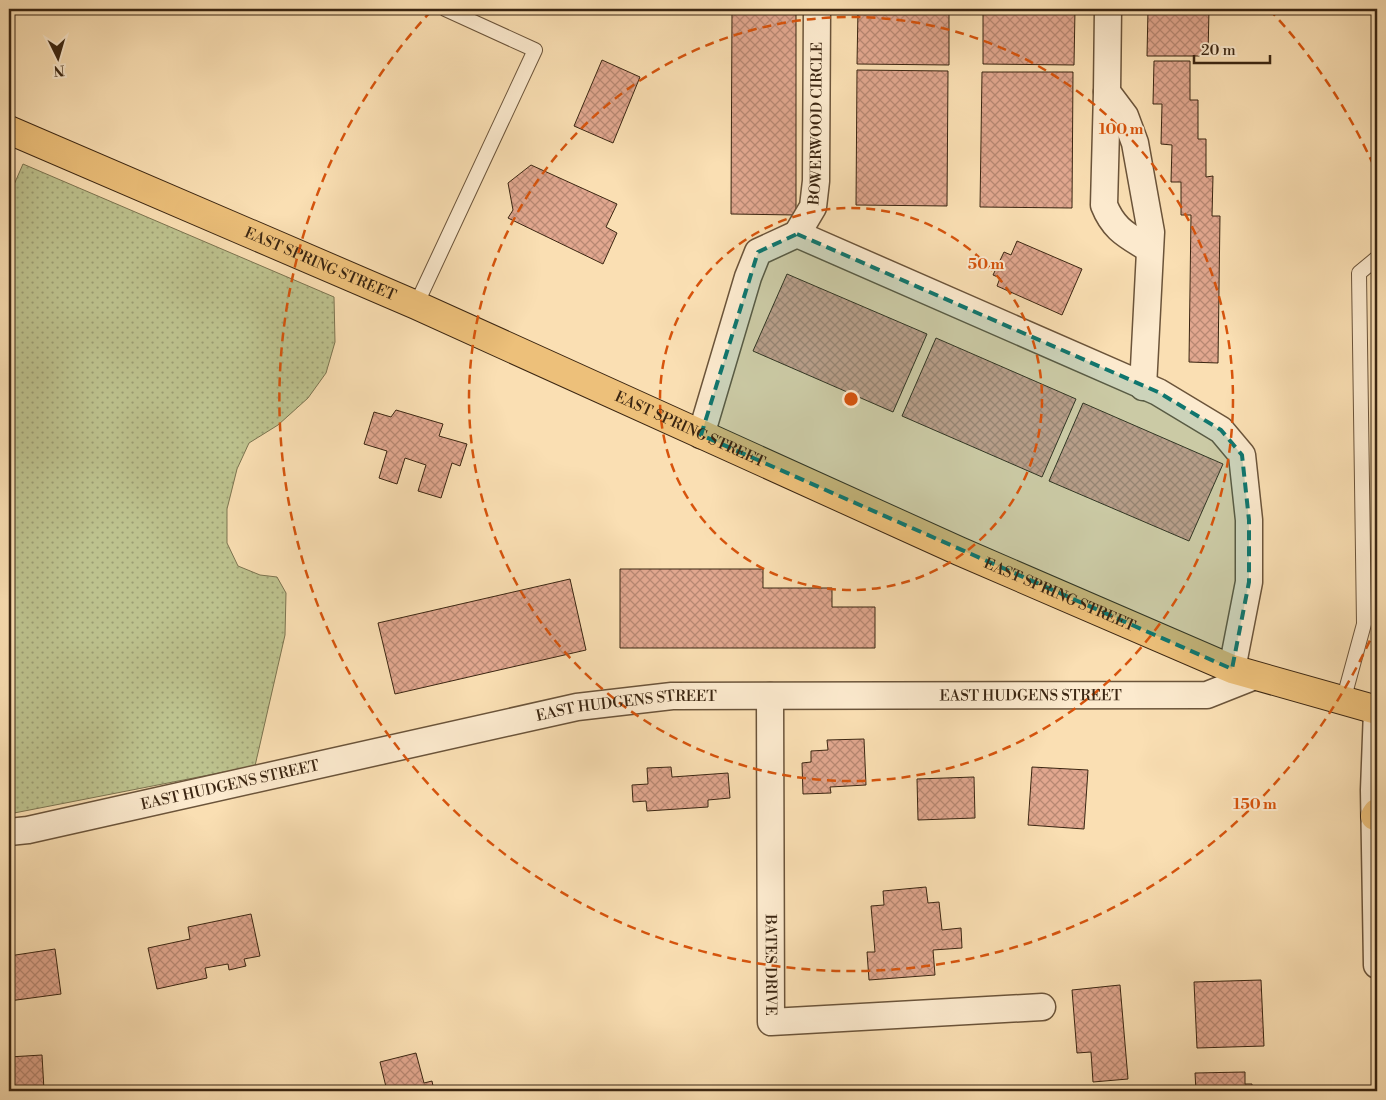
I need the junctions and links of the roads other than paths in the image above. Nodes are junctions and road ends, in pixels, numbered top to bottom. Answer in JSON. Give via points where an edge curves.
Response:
{"nodes":[{"id":1,"x":445,"y":9,"type":"edge"},
{"id":2,"x":817,"y":9,"type":"edge"},
{"id":3,"x":1108,"y":9,"type":"edge"},
{"id":4,"x":1107,"y":92,"type":"junction"},
{"id":5,"x":9,"y":130,"type":"edge"},
{"id":6,"x":796,"y":234,"type":"junction"},
{"id":7,"x":1149,"y":249,"type":"junction"},
{"id":8,"x":1377,"y":258,"type":"edge"},
{"id":9,"x":416,"y":305,"type":"junction"},
{"id":10,"x":1142,"y":387,"type":"junction"},
{"id":11,"x":701,"y":434,"type":"junction"},
{"id":12,"x":1371,"y":602,"type":"edge"},
{"id":13,"x":1244,"y":673,"type":"junction"},
{"id":14,"x":770,"y":696,"type":"junction"},
{"id":15,"x":1343,"y":701,"type":"junction"},
{"id":16,"x":1377,"y":710,"type":"edge"},
{"id":17,"x":1376,"y":815,"type":"edge"},
{"id":18,"x":9,"y":832,"type":"edge"},
{"id":19,"x":1377,"y":965,"type":"edge"},
{"id":20,"x":1042,"y":1007,"type":"dead end"}],
"edges":[{"from":1,"to":9,"type":"lane","via":[[535,50]]},
{"from":2,"to":6,"type":"street","name":"BOWERWOOD CIRCLE","via":[[816,181],[813,207]]},
{"from":3,"to":4,"type":"street"},
{"from":4,"to":7,"type":"street","via":[[1125,116],[1135,143],[1151,232]]},
{"from":4,"to":7,"type":"street","via":[[1104,205],[1110,220],[1122,232]]},
{"from":5,"to":9,"type":"main road","name":"EAST SPRING STREET"},
{"from":6,"to":10,"type":"street"},
{"from":6,"to":11,"type":"street","via":[[758,252]]},
{"from":7,"to":10,"type":"street"},
{"from":8,"to":12,"type":"lane","via":[[1359,273]]},
{"from":9,"to":11,"type":"main road","name":"EAST SPRING STREET"},
{"from":10,"to":13,"type":"street","via":[[1184,406],[1221,430],[1242,455],[1249,520]]},
{"from":11,"to":13,"type":"main road","name":"EAST SPRING STREET","via":[[959,551]]},
{"from":12,"to":15,"type":"lane"},
{"from":13,"to":14,"type":"street","name":"EAST HUDGENS STREET","via":[[1207,695]]},
{"from":13,"to":15,"type":"main road","name":"EAST SPRING STREET"},
{"from":14,"to":18,"type":"street","name":"EAST HUDGENS STREET","via":[[672,696],[577,707]]},
{"from":14,"to":20,"type":"street","name":"BATES DRIVE","via":[[771,1022]]},
{"from":15,"to":16,"type":"main road","name":"EAST SPRING STREET"},
{"from":16,"to":17,"type":"street"},
{"from":17,"to":19,"type":"street"}]}
